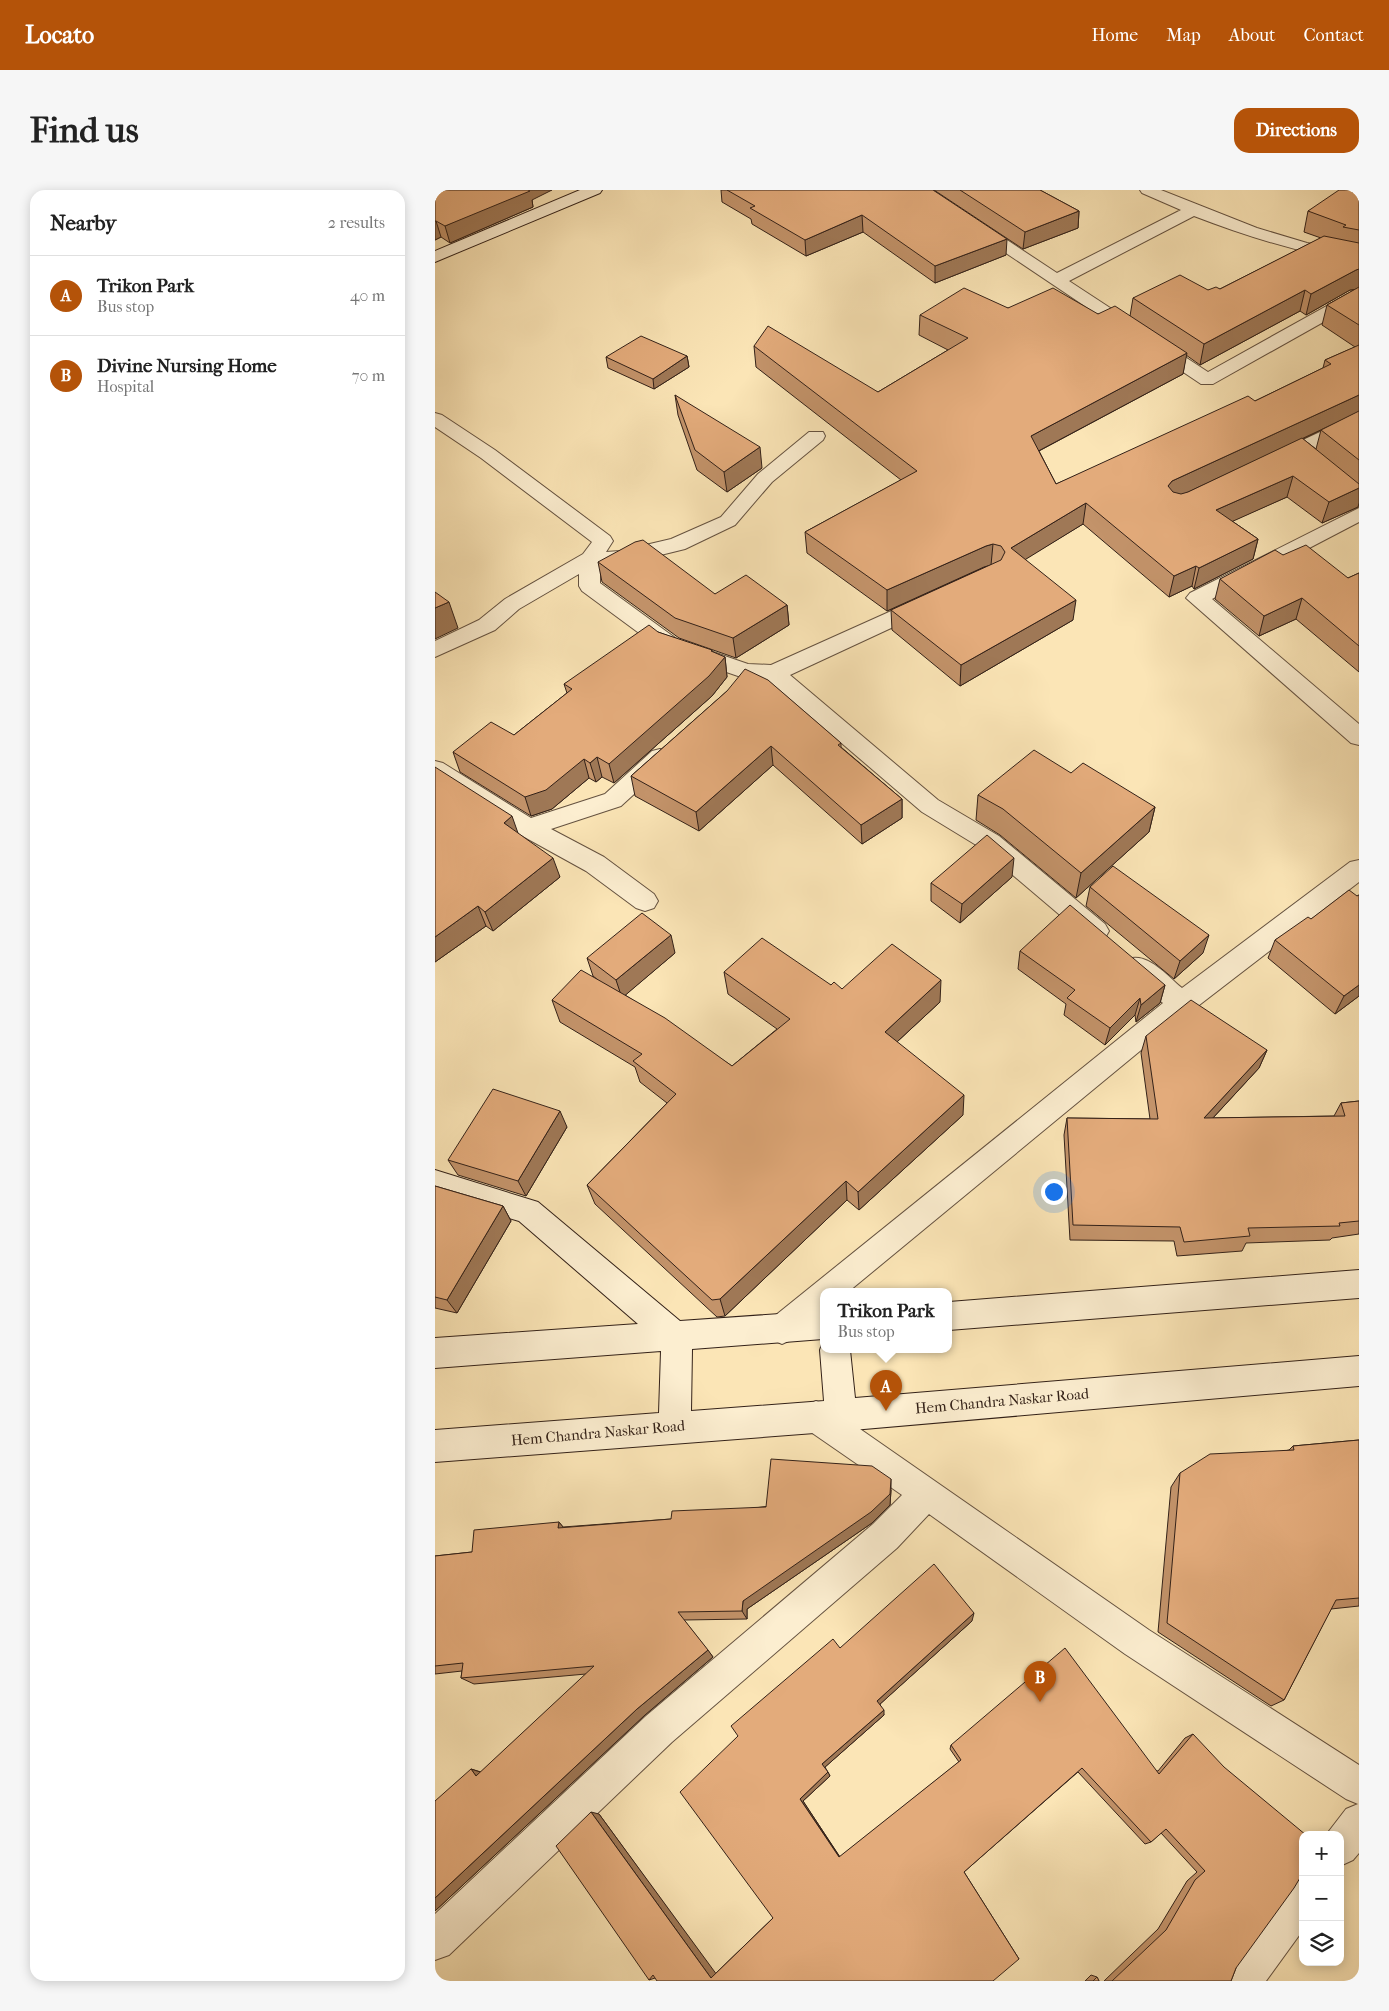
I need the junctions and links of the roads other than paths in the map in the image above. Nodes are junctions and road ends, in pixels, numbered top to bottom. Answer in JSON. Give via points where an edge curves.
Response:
{"nodes":[{"id":1,"x":594,"y":190,"type":"edge"},
{"id":2,"x":920,"y":190,"type":"edge"},
{"id":3,"x":1147,"y":190,"type":"edge"},
{"id":4,"x":1194,"y":210,"type":"junction"},
{"id":5,"x":435,"y":257,"type":"edge"},
{"id":6,"x":1359,"y":258,"type":"edge"},
{"id":7,"x":1057,"y":280,"type":"junction"},
{"id":8,"x":1358,"y":296,"type":"edge"},
{"id":9,"x":435,"y":419,"type":"edge"},
{"id":10,"x":1359,"y":420,"type":"edge"},
{"id":11,"x":816,"y":436,"type":"dead end"},
{"id":12,"x":1299,"y":449,"type":"junction"},
{"id":13,"x":1281,"y":457,"type":"edge"},
{"id":14,"x":1336,"y":480,"type":"edge"},
{"id":15,"x":1359,"y":514,"type":"edge"},
{"id":16,"x":590,"y":559,"type":"junction"},
{"id":17,"x":947,"y":594,"type":"edge"},
{"id":18,"x":435,"y":650,"type":"edge"},
{"id":19,"x":746,"y":671,"type":"junction"},
{"id":20,"x":774,"y":673,"type":"junction"},
{"id":21,"x":731,"y":690,"type":"edge"},
{"id":22,"x":1359,"y":737,"type":"edge"},
{"id":23,"x":677,"y":742,"type":"edge"},
{"id":24,"x":435,"y":769,"type":"edge"},
{"id":25,"x":528,"y":828,"type":"junction"},
{"id":26,"x":1359,"y":869,"type":"edge"},
{"id":27,"x":645,"y":901,"type":"dead end"},
{"id":28,"x":1181,"y":1003,"type":"junction"},
{"id":29,"x":435,"y":1184,"type":"edge"},
{"id":30,"x":1359,"y":1284,"type":"edge"},
{"id":31,"x":831,"y":1288,"type":"edge"},
{"id":32,"x":820,"y":1297,"type":"edge"},
{"id":33,"x":952,"y":1316,"type":"edge"},
{"id":34,"x":820,"y":1325,"type":"edge"},
{"id":35,"x":782,"y":1329,"type":"junction"},
{"id":36,"x":677,"y":1338,"type":"junction"},
{"id":37,"x":435,"y":1353,"type":"edge"},
{"id":38,"x":835,"y":1353,"type":"edge"},
{"id":39,"x":1359,"y":1371,"type":"edge"},
{"id":40,"x":829,"y":1416,"type":"junction"},
{"id":41,"x":675,"y":1427,"type":"junction"},
{"id":42,"x":435,"y":1446,"type":"edge"},
{"id":43,"x":927,"y":1493,"type":"junction"},
{"id":44,"x":1359,"y":1786,"type":"edge"},
{"id":45,"x":1359,"y":1822,"type":"edge"},
{"id":46,"x":1344,"y":1842,"type":"edge"},
{"id":47,"x":1299,"y":1903,"type":"edge"},
{"id":48,"x":435,"y":1941,"type":"edge"},
{"id":49,"x":1242,"y":1981,"type":"edge"}],
"edges":[{"from":1,"to":5,"type":"street"},
{"from":2,"to":7,"type":"street"},
{"from":3,"to":4,"type":"street"},
{"from":4,"to":6,"type":"street","via":[[1302,247]]},
{"from":4,"to":7,"type":"street"},
{"from":7,"to":8,"type":"street","via":[[1207,380]]},
{"from":9,"to":16,"type":"street","via":[[488,454],[603,541]]},
{"from":10,"to":12,"type":"street"},
{"from":11,"to":16,"type":"street","via":[[765,478],[728,521],[678,544],[620,558]]},
{"from":12,"to":13,"type":"street"},
{"from":12,"to":14,"type":"street"},
{"from":15,"to":22,"type":"street","via":[[1197,598]]},
{"from":16,"to":18,"type":"street","via":[[512,604],[487,625]]},
{"from":16,"to":19,"type":"street","via":[[589,586],[670,646]]},
{"from":17,"to":20,"type":"street"},
{"from":19,"to":20,"type":"street"},
{"from":19,"to":21,"type":"street"},
{"from":20,"to":28,"type":"street","via":[[930,806],[990,842]]},
{"from":23,"to":25,"type":"street","via":[[613,800]]},
{"from":24,"to":25,"type":"street"},
{"from":25,"to":27,"type":"street","via":[[595,864]]},
{"from":26,"to":28,"type":"street"},
{"from":28,"to":31,"type":"street"},
{"from":29,"to":36,"type":"street","via":[[528,1211]]},
{"from":30,"to":33,"type":"street"},
{"from":32,"to":35,"type":"street"},
{"from":34,"to":35,"type":"street"},
{"from":35,"to":36,"type":"street"},
{"from":36,"to":37,"type":"street"},
{"from":36,"to":41,"type":"street"},
{"from":38,"to":40,"type":"street"},
{"from":39,"to":40,"type":"street","name":"Hem Chandra Naskar Road"},
{"from":40,"to":41,"type":"street","name":"Hem Chandra Naskar Road"},
{"from":40,"to":43,"type":"street"},
{"from":41,"to":42,"type":"street","name":"Hem Chandra Naskar Road"},
{"from":43,"to":44,"type":"street","via":[[1137,1642]]},
{"from":43,"to":48,"type":"street","via":[[885,1536],[659,1728]]},
{"from":45,"to":46,"type":"street"},
{"from":47,"to":49,"type":"street"}]}
